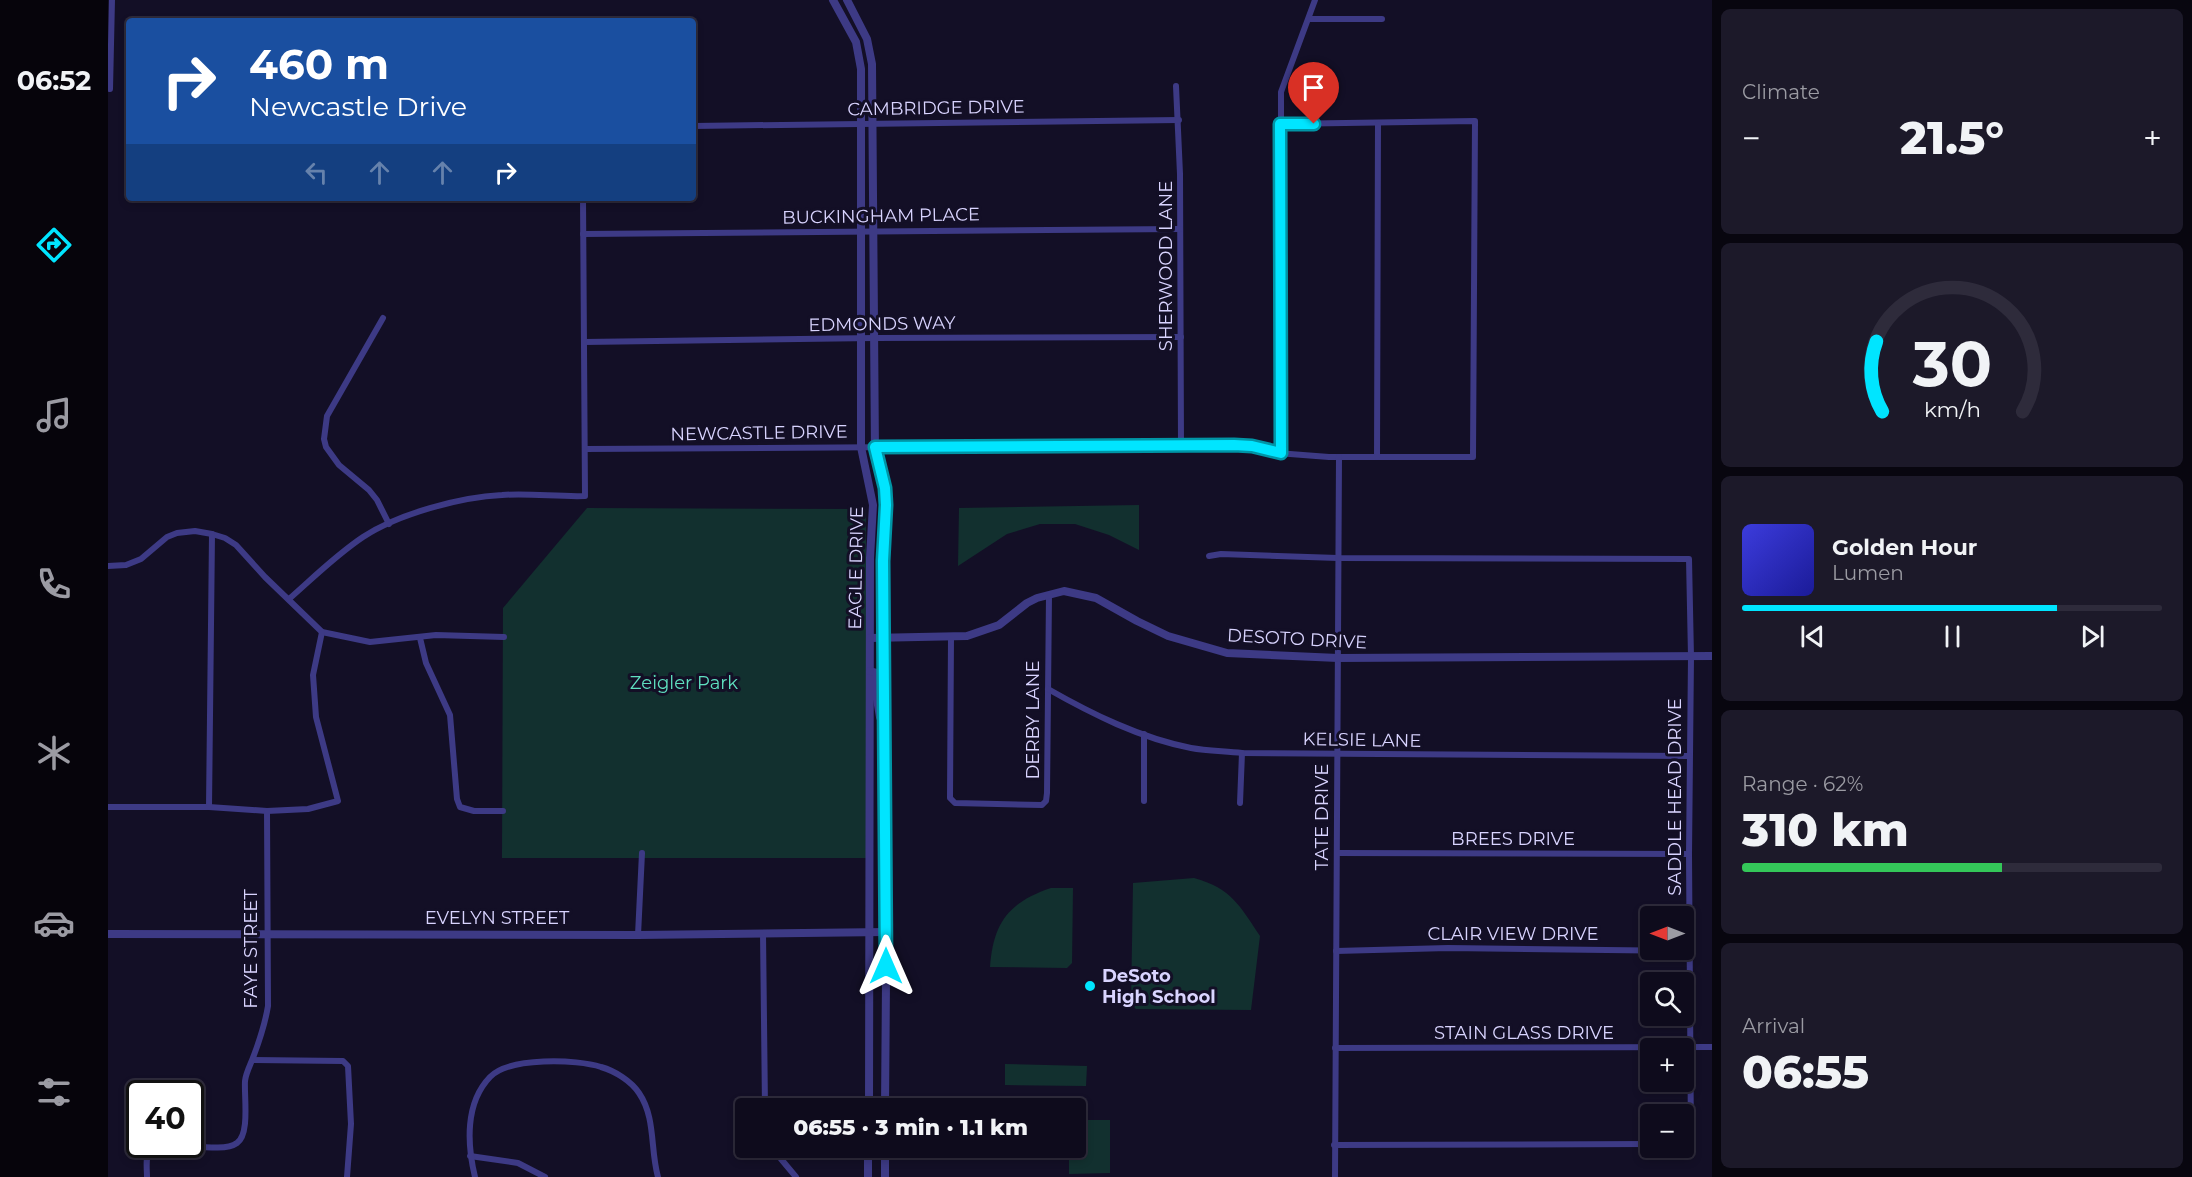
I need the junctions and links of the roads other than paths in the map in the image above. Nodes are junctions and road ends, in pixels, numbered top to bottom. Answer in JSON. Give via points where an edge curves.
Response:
{"nodes":[{"id":1,"x":112,"y":0,"type":"edge"},
{"id":2,"x":833,"y":0,"type":"edge"},
{"id":3,"x":847,"y":0,"type":"edge"},
{"id":4,"x":1313,"y":1,"type":"edge"},
{"id":5,"x":1309,"y":19,"type":"junction"},
{"id":6,"x":1382,"y":19,"type":"dead end"},
{"id":7,"x":1176,"y":86,"type":"dead end"},
{"id":8,"x":110,"y":89,"type":"dead end"},
{"id":9,"x":1179,"y":120,"type":"junction"},
{"id":10,"x":859,"y":124,"type":"junction"},
{"id":11,"x":872,"y":124,"type":"junction"},
{"id":12,"x":1280,"y":124,"type":"junction"},
{"id":13,"x":1378,"y":124,"type":"junction"},
{"id":14,"x":696,"y":126,"type":"edge"},
{"id":15,"x":582,"y":201,"type":"edge"},
{"id":16,"x":1180,"y":229,"type":"junction"},
{"id":17,"x":859,"y":231,"type":"junction"},
{"id":18,"x":873,"y":231,"type":"junction"},
{"id":19,"x":582,"y":234,"type":"junction"},
{"id":20,"x":383,"y":318,"type":"dead end"},
{"id":21,"x":1181,"y":337,"type":"junction"},
{"id":22,"x":874,"y":338,"type":"junction"},
{"id":23,"x":860,"y":339,"type":"junction"},
{"id":24,"x":584,"y":342,"type":"junction"},
{"id":25,"x":1181,"y":445,"type":"junction"},
{"id":26,"x":861,"y":447,"type":"junction"},
{"id":27,"x":875,"y":447,"type":"junction"},
{"id":28,"x":585,"y":449,"type":"junction"},
{"id":29,"x":1281,"y":453,"type":"junction"},
{"id":30,"x":1339,"y":457,"type":"junction"},
{"id":31,"x":1377,"y":457,"type":"junction"},
{"id":32,"x":873,"y":505,"type":"junction"},
{"id":33,"x":886,"y":505,"type":"junction"},
{"id":34,"x":389,"y":524,"type":"junction"},
{"id":35,"x":212,"y":534,"type":"junction"},
{"id":36,"x":1209,"y":556,"type":"dead end"},
{"id":37,"x":1338,"y":558,"type":"junction"},
{"id":38,"x":108,"y":566,"type":"edge"},
{"id":39,"x":1049,"y":595,"type":"junction"},
{"id":40,"x":289,"y":599,"type":"junction"},
{"id":41,"x":322,"y":632,"type":"junction"},
{"id":42,"x":504,"y":636,"type":"dead end"},
{"id":43,"x":420,"y":638,"type":"junction"},
{"id":44,"x":870,"y":638,"type":"junction"},
{"id":45,"x":884,"y":638,"type":"junction"},
{"id":46,"x":951,"y":638,"type":"junction"},
{"id":47,"x":1712,"y":656,"type":"edge"},
{"id":48,"x":1691,"y":657,"type":"junction"},
{"id":49,"x":1338,"y":658,"type":"junction"},
{"id":50,"x":870,"y":671,"type":"junction"},
{"id":51,"x":1048,"y":689,"type":"junction"},
{"id":52,"x":1144,"y":734,"type":"junction"},
{"id":53,"x":884,"y":745,"type":"junction"},
{"id":54,"x":1242,"y":753,"type":"junction"},
{"id":55,"x":1337,"y":755,"type":"junction"},
{"id":56,"x":1689,"y":756,"type":"junction"},
{"id":57,"x":1144,"y":801,"type":"dead end"},
{"id":58,"x":1240,"y":803,"type":"dead end"},
{"id":59,"x":108,"y":807,"type":"edge"},
{"id":60,"x":209,"y":807,"type":"junction"},
{"id":61,"x":267,"y":811,"type":"junction"},
{"id":62,"x":503,"y":811,"type":"dead end"},
{"id":63,"x":870,"y":849,"type":"junction"},
{"id":64,"x":886,"y":849,"type":"junction"},
{"id":65,"x":642,"y":853,"type":"dead end"},
{"id":66,"x":1337,"y":853,"type":"junction"},
{"id":67,"x":1689,"y":854,"type":"junction"},
{"id":68,"x":1689,"y":906,"type":"edge"},
{"id":69,"x":870,"y":932,"type":"junction"},
{"id":70,"x":886,"y":932,"type":"junction"},
{"id":71,"x":267,"y":933,"type":"junction"},
{"id":72,"x":763,"y":933,"type":"junction"},
{"id":73,"x":108,"y":934,"type":"edge"},
{"id":74,"x":638,"y":935,"type":"junction"},
{"id":75,"x":1640,"y":950,"type":"edge"},
{"id":76,"x":1336,"y":951,"type":"junction"},
{"id":77,"x":1689,"y":960,"type":"edge"},
{"id":78,"x":1690,"y":1038,"type":"edge"},
{"id":79,"x":1712,"y":1047,"type":"edge"},
{"id":80,"x":1335,"y":1048,"type":"junction"},
{"id":81,"x":1640,"y":1048,"type":"edge"},
{"id":82,"x":1694,"y":1048,"type":"edge"},
{"id":83,"x":252,"y":1060,"type":"junction"},
{"id":84,"x":869,"y":1069,"type":"junction"},
{"id":85,"x":885,"y":1069,"type":"junction"},
{"id":86,"x":765,"y":1098,"type":"edge"},
{"id":87,"x":868,"y":1098,"type":"edge"},
{"id":88,"x":885,"y":1098,"type":"edge"},
{"id":89,"x":1640,"y":1144,"type":"edge"},
{"id":90,"x":1335,"y":1145,"type":"junction"},
{"id":91,"x":470,"y":1156,"type":"junction"},
{"id":92,"x":781,"y":1158,"type":"edge"},
{"id":93,"x":868,"y":1158,"type":"edge"},
{"id":94,"x":885,"y":1158,"type":"edge"},
{"id":95,"x":147,"y":1177,"type":"edge"},
{"id":96,"x":346,"y":1177,"type":"edge"},
{"id":97,"x":475,"y":1177,"type":"edge"},
{"id":98,"x":545,"y":1177,"type":"edge"},
{"id":99,"x":658,"y":1177,"type":"edge"},
{"id":100,"x":796,"y":1177,"type":"edge"},
{"id":101,"x":868,"y":1177,"type":"edge"},
{"id":102,"x":885,"y":1177,"type":"edge"},
{"id":103,"x":1335,"y":1177,"type":"edge"}],
"edges":[{"from":1,"to":8,"type":"street"},
{"from":2,"to":10,"type":"street","name":"EAGLE DRIVE","via":[[859,54]]},
{"from":3,"to":11,"type":"street","name":"EAGLE DRIVE","via":[[870,50]]},
{"from":4,"to":5,"type":"street"},
{"from":5,"to":6,"type":"street"},
{"from":5,"to":12,"type":"street","via":[[1281,92]]},
{"from":7,"to":9,"type":"street","name":"SHERWOOD LANE"},
{"from":9,"to":11,"type":"street","name":"CAMBRIDGE DRIVE"},
{"from":9,"to":16,"type":"street","name":"SHERWOOD LANE"},
{"from":10,"to":11,"type":"street","name":"CAMBRIDGE DRIVE"},
{"from":10,"to":14,"type":"street","name":"CAMBRIDGE DRIVE"},
{"from":10,"to":17,"type":"street","name":"EAGLE DRIVE"},
{"from":11,"to":18,"type":"street","name":"EAGLE DRIVE"},
{"from":12,"to":13,"type":"street"},
{"from":12,"to":29,"type":"street"},
{"from":13,"to":31,"type":"street"},
{"from":13,"to":31,"type":"street","name":"NEWCASTLE DRIVE","via":[[1475,122],[1473,457]]},
{"from":15,"to":19,"type":"street"},
{"from":16,"to":18,"type":"street","name":"BUCKINGHAM PLACE"},
{"from":16,"to":21,"type":"street","name":"SHERWOOD LANE"},
{"from":17,"to":18,"type":"street","name":"BUCKINGHAM PLACE"},
{"from":17,"to":19,"type":"street","name":"BUCKINGHAM PLACE"},
{"from":17,"to":23,"type":"street","name":"EAGLE DRIVE"},
{"from":18,"to":22,"type":"street","name":"EAGLE DRIVE"},
{"from":19,"to":24,"type":"street"},
{"from":20,"to":34,"type":"street","via":[[327,416],[324,439],[339,465],[377,500]]},
{"from":21,"to":22,"type":"street","name":"EDMONDS WAY"},
{"from":21,"to":25,"type":"street","name":"SHERWOOD LANE"},
{"from":22,"to":23,"type":"street","name":"EDMONDS WAY"},
{"from":22,"to":27,"type":"street","name":"EAGLE DRIVE"},
{"from":23,"to":24,"type":"street","name":"EDMONDS WAY"},
{"from":23,"to":26,"type":"street","name":"EAGLE DRIVE"},
{"from":24,"to":28,"type":"street"},
{"from":25,"to":27,"type":"street","name":"NEWCASTLE DRIVE"},
{"from":25,"to":29,"type":"street","name":"NEWCASTLE DRIVE","via":[[1252,446]]},
{"from":26,"to":27,"type":"street","name":"NEWCASTLE DRIVE"},
{"from":26,"to":28,"type":"street","name":"NEWCASTLE DRIVE"},
{"from":26,"to":32,"type":"street","name":"EAGLE DRIVE"},
{"from":27,"to":33,"type":"street","name":"EAGLE DRIVE"},
{"from":28,"to":34,"type":"street","via":[[585,496],[472,498],[432,507]]},
{"from":29,"to":30,"type":"street","name":"NEWCASTLE DRIVE"},
{"from":30,"to":31,"type":"street","name":"NEWCASTLE DRIVE"},
{"from":30,"to":37,"type":"street","name":"TATE DRIVE"},
{"from":32,"to":33,"type":"street"},
{"from":32,"to":44,"type":"street","name":"EAGLE DRIVE"},
{"from":33,"to":45,"type":"street","name":"EAGLE DRIVE"},
{"from":34,"to":40,"type":"street","via":[[339,554]]},
{"from":35,"to":38,"type":"street","via":[[177,533],[141,559]]},
{"from":35,"to":40,"type":"street","via":[[236,545]]},
{"from":35,"to":60,"type":"street"},
{"from":36,"to":37,"type":"street"},
{"from":37,"to":48,"type":"street","name":"SADDLE HEAD DRIVE","via":[[1689,559]]},
{"from":37,"to":49,"type":"street","name":"TATE DRIVE"},
{"from":39,"to":46,"type":"street","name":"DESOTO DRIVE","via":[[1027,603],[999,625]]},
{"from":39,"to":49,"type":"street","name":"DESOTO DRIVE","via":[[1064,591],[1096,598],[1168,636],[1222,652]]},
{"from":39,"to":51,"type":"street","name":"DERBY LANE"},
{"from":40,"to":41,"type":"street"},
{"from":41,"to":43,"type":"street","via":[[370,642]]},
{"from":41,"to":61,"type":"street","via":[[313,675],[316,717],[338,801]]},
{"from":42,"to":43,"type":"street"},
{"from":43,"to":62,"type":"street","via":[[426,663],[450,715],[460,807]]},
{"from":44,"to":45,"type":"street","name":"DESOTO DRIVE"},
{"from":44,"to":50,"type":"street","name":"EAGLE DRIVE"},
{"from":45,"to":46,"type":"street","name":"DESOTO DRIVE"},
{"from":45,"to":53,"type":"street","name":"EAGLE DRIVE"},
{"from":46,"to":51,"type":"street","name":"DERBY LANE","via":[[949,788],[955,803],[1031,806],[1046,801]]},
{"from":47,"to":48,"type":"street","name":"DESOTO DRIVE"},
{"from":48,"to":49,"type":"street","name":"DESOTO DRIVE"},
{"from":48,"to":56,"type":"street","name":"SADDLE HEAD DRIVE"},
{"from":49,"to":55,"type":"street","name":"TATE DRIVE"},
{"from":50,"to":53,"type":"street","via":[[878,673],[877,699]]},
{"from":50,"to":63,"type":"street","name":"EAGLE DRIVE"},
{"from":51,"to":52,"type":"street","name":"KELSIE LANE","via":[[1094,715]]},
{"from":52,"to":54,"type":"street","name":"KELSIE LANE","via":[[1191,748]]},
{"from":52,"to":57,"type":"street"},
{"from":53,"to":64,"type":"street","name":"EAGLE DRIVE"},
{"from":54,"to":55,"type":"street","name":"KELSIE LANE"},
{"from":54,"to":58,"type":"street"},
{"from":55,"to":56,"type":"street","name":"KELSIE LANE"},
{"from":55,"to":66,"type":"street","name":"TATE DRIVE"},
{"from":56,"to":67,"type":"street","name":"SADDLE HEAD DRIVE"},
{"from":59,"to":60,"type":"street"},
{"from":60,"to":61,"type":"street"},
{"from":61,"to":71,"type":"street","name":"FAYE STREET"},
{"from":63,"to":64,"type":"street"},
{"from":63,"to":69,"type":"street","name":"EAGLE DRIVE"},
{"from":64,"to":70,"type":"street","name":"EAGLE DRIVE"},
{"from":65,"to":74,"type":"street"},
{"from":66,"to":67,"type":"street","name":"BREES DRIVE"},
{"from":66,"to":76,"type":"street","name":"TATE DRIVE"},
{"from":67,"to":68,"type":"street","name":"SADDLE HEAD DRIVE"},
{"from":69,"to":70,"type":"street","name":"EVELYN STREET"},
{"from":69,"to":72,"type":"street","name":"EVELYN STREET"},
{"from":69,"to":84,"type":"street","name":"EAGLE DRIVE"},
{"from":70,"to":85,"type":"street","name":"EAGLE DRIVE"},
{"from":71,"to":73,"type":"street","name":"EVELYN STREET"},
{"from":71,"to":74,"type":"street","name":"EVELYN STREET"},
{"from":71,"to":83,"type":"street","name":"FAYE STREET","via":[[268,1006]]},
{"from":72,"to":74,"type":"street","name":"EVELYN STREET"},
{"from":72,"to":86,"type":"street"},
{"from":75,"to":76,"type":"street","name":"CLAIR VIEW DRIVE"},
{"from":76,"to":80,"type":"street","name":"TATE DRIVE"},
{"from":77,"to":78,"type":"street","name":"SADDLE HEAD DRIVE"},
{"from":79,"to":82,"type":"street","name":"STAIN GLASS DRIVE"},
{"from":80,"to":81,"type":"street","name":"STAIN GLASS DRIVE"},
{"from":80,"to":90,"type":"street","name":"TATE DRIVE"},
{"from":83,"to":95,"type":"street","name":"FAYE STREET","via":[[245,1079],[245,1135],[238,1143],[218,1148],[156,1146],[147,1155]]},
{"from":83,"to":96,"type":"street","via":[[343,1061],[348,1066],[351,1124]]},
{"from":84,"to":85,"type":"street"},
{"from":84,"to":87,"type":"street","name":"EAGLE DRIVE"},
{"from":85,"to":88,"type":"street","name":"EAGLE DRIVE"},
{"from":89,"to":90,"type":"street"},
{"from":90,"to":103,"type":"street","name":"TATE DRIVE"},
{"from":91,"to":97,"type":"street"},
{"from":91,"to":98,"type":"street","via":[[518,1163]]},
{"from":91,"to":99,"type":"street","via":[[475,1099],[491,1075],[525,1064],[571,1062],[601,1067],[638,1091],[650,1120]]},
{"from":92,"to":100,"type":"street"},
{"from":93,"to":101,"type":"street"},
{"from":94,"to":102,"type":"street"}]}
